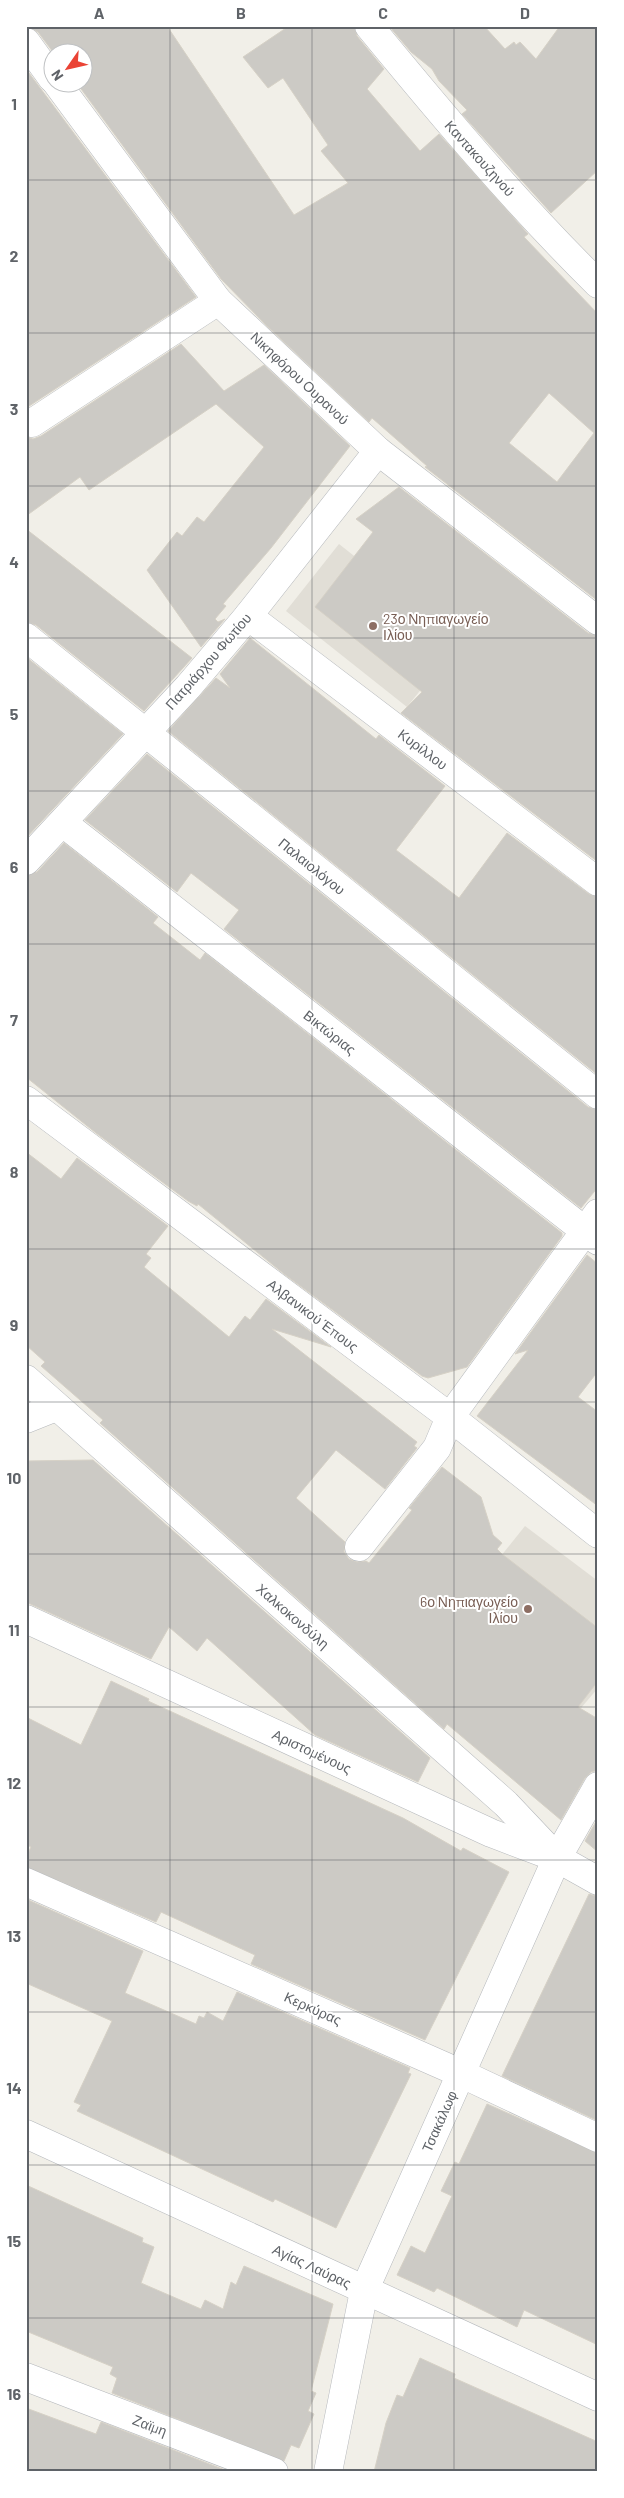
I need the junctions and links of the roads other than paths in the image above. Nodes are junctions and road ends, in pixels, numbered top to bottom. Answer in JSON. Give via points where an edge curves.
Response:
{"nodes":[{"id":1,"x":370,"y":26,"type":"edge"},
{"id":2,"x":26,"y":42,"type":"edge"},
{"id":3,"x":42,"y":64,"type":"edge"},
{"id":4,"x":63,"y":92,"type":"edge"},
{"id":5,"x":598,"y":284,"type":"edge"},
{"id":6,"x":218,"y":301,"type":"junction"},
{"id":7,"x":32,"y":422,"type":"dead end"},
{"id":8,"x":378,"y":451,"type":"junction"},
{"id":9,"x":248,"y":616,"type":"junction"},
{"id":10,"x":598,"y":621,"type":"edge"},
{"id":11,"x":26,"y":637,"type":"edge"},
{"id":12,"x":146,"y":731,"type":"junction"},
{"id":13,"x":63,"y":823,"type":"junction"},
{"id":14,"x":26,"y":861,"type":"edge"},
{"id":15,"x":598,"y":882,"type":"edge"},
{"id":16,"x":598,"y":1095,"type":"edge"},
{"id":17,"x":26,"y":1100,"type":"edge"},
{"id":18,"x":593,"y":1228,"type":"edge"},
{"id":19,"x":26,"y":1379,"type":"edge"},
{"id":20,"x":56,"y":1406,"type":"junction"},
{"id":21,"x":450,"y":1418,"type":"junction"},
{"id":22,"x":26,"y":1419,"type":"edge"},
{"id":23,"x":598,"y":1534,"type":"edge"},
{"id":24,"x":359,"y":1547,"type":"dead end"},
{"id":25,"x":26,"y":1619,"type":"edge"},
{"id":26,"x":598,"y":1786,"type":"edge"},
{"id":27,"x":557,"y":1858,"type":"junction"},
{"id":28,"x":598,"y":1881,"type":"edge"},
{"id":29,"x":26,"y":1882,"type":"edge"},
{"id":30,"x":460,"y":2073,"type":"junction"},
{"id":31,"x":26,"y":2134,"type":"edge"},
{"id":32,"x":598,"y":2138,"type":"edge"},
{"id":33,"x":364,"y":2291,"type":"junction"},
{"id":34,"x":26,"y":2378,"type":"edge"},
{"id":35,"x":598,"y":2397,"type":"edge"},
{"id":36,"x":274,"y":2472,"type":"edge"},
{"id":37,"x":328,"y":2472,"type":"edge"}],
"edges":[{"from":1,"to":5,"type":"street","name":"Καντακουζηνού","via":[[450,125]]},
{"from":2,"to":3,"type":"street"},
{"from":4,"to":6,"type":"street","name":"Νικηφόρου Ουρανού"},
{"from":6,"to":7,"type":"street"},
{"from":6,"to":8,"type":"street","name":"Νικηφόρου Ουρανού"},
{"from":8,"to":9,"type":"street","name":"Πατριάρχου Φωτίου"},
{"from":8,"to":10,"type":"street","name":"Νικηφόρου Ουρανού"},
{"from":9,"to":12,"type":"street","name":"Πατριάρχου Φωτίου"},
{"from":9,"to":15,"type":"street","name":"Κυρίλλου"},
{"from":11,"to":12,"type":"street","name":"Παλαιολόγου"},
{"from":12,"to":13,"type":"street","name":"Πατριάρχου Φωτίου"},
{"from":12,"to":16,"type":"street","name":"Παλαιολόγου"},
{"from":13,"to":14,"type":"street","name":"Πατριάρχου Φωτίου"},
{"from":13,"to":18,"type":"street","name":"Βικτώριας"},
{"from":17,"to":21,"type":"street","name":"Αλβανικού Έπους"},
{"from":18,"to":21,"type":"street"},
{"from":19,"to":20,"type":"street","name":"Χαλκοκονδύλη"},
{"from":20,"to":22,"type":"street"},
{"from":20,"to":27,"type":"street","name":"Χαλκοκονδύλη","via":[[506,1804]]},
{"from":21,"to":23,"type":"street","name":"Αλβανικού Έπους"},
{"from":21,"to":24,"type":"street","via":[[437,1448]]},
{"from":25,"to":27,"type":"street","name":"Αριστομένους","via":[[491,1834]]},
{"from":26,"to":27,"type":"street","name":"Τσακάλωφ"},
{"from":27,"to":28,"type":"street","name":"Αριστομένους"},
{"from":27,"to":30,"type":"street","name":"Τσακάλωφ"},
{"from":29,"to":30,"type":"street","name":"Κερκύρας"},
{"from":30,"to":32,"type":"street","name":"Κερκύρας"},
{"from":30,"to":33,"type":"street","name":"Τσακάλωφ"},
{"from":31,"to":33,"type":"street","name":"Αγίας Λαύρας"},
{"from":33,"to":35,"type":"street","name":"Αγίας Λαύρας"},
{"from":33,"to":37,"type":"street","name":"Τσακάλωφ"},
{"from":34,"to":36,"type":"street","name":"Ζαϊμη"}]}
